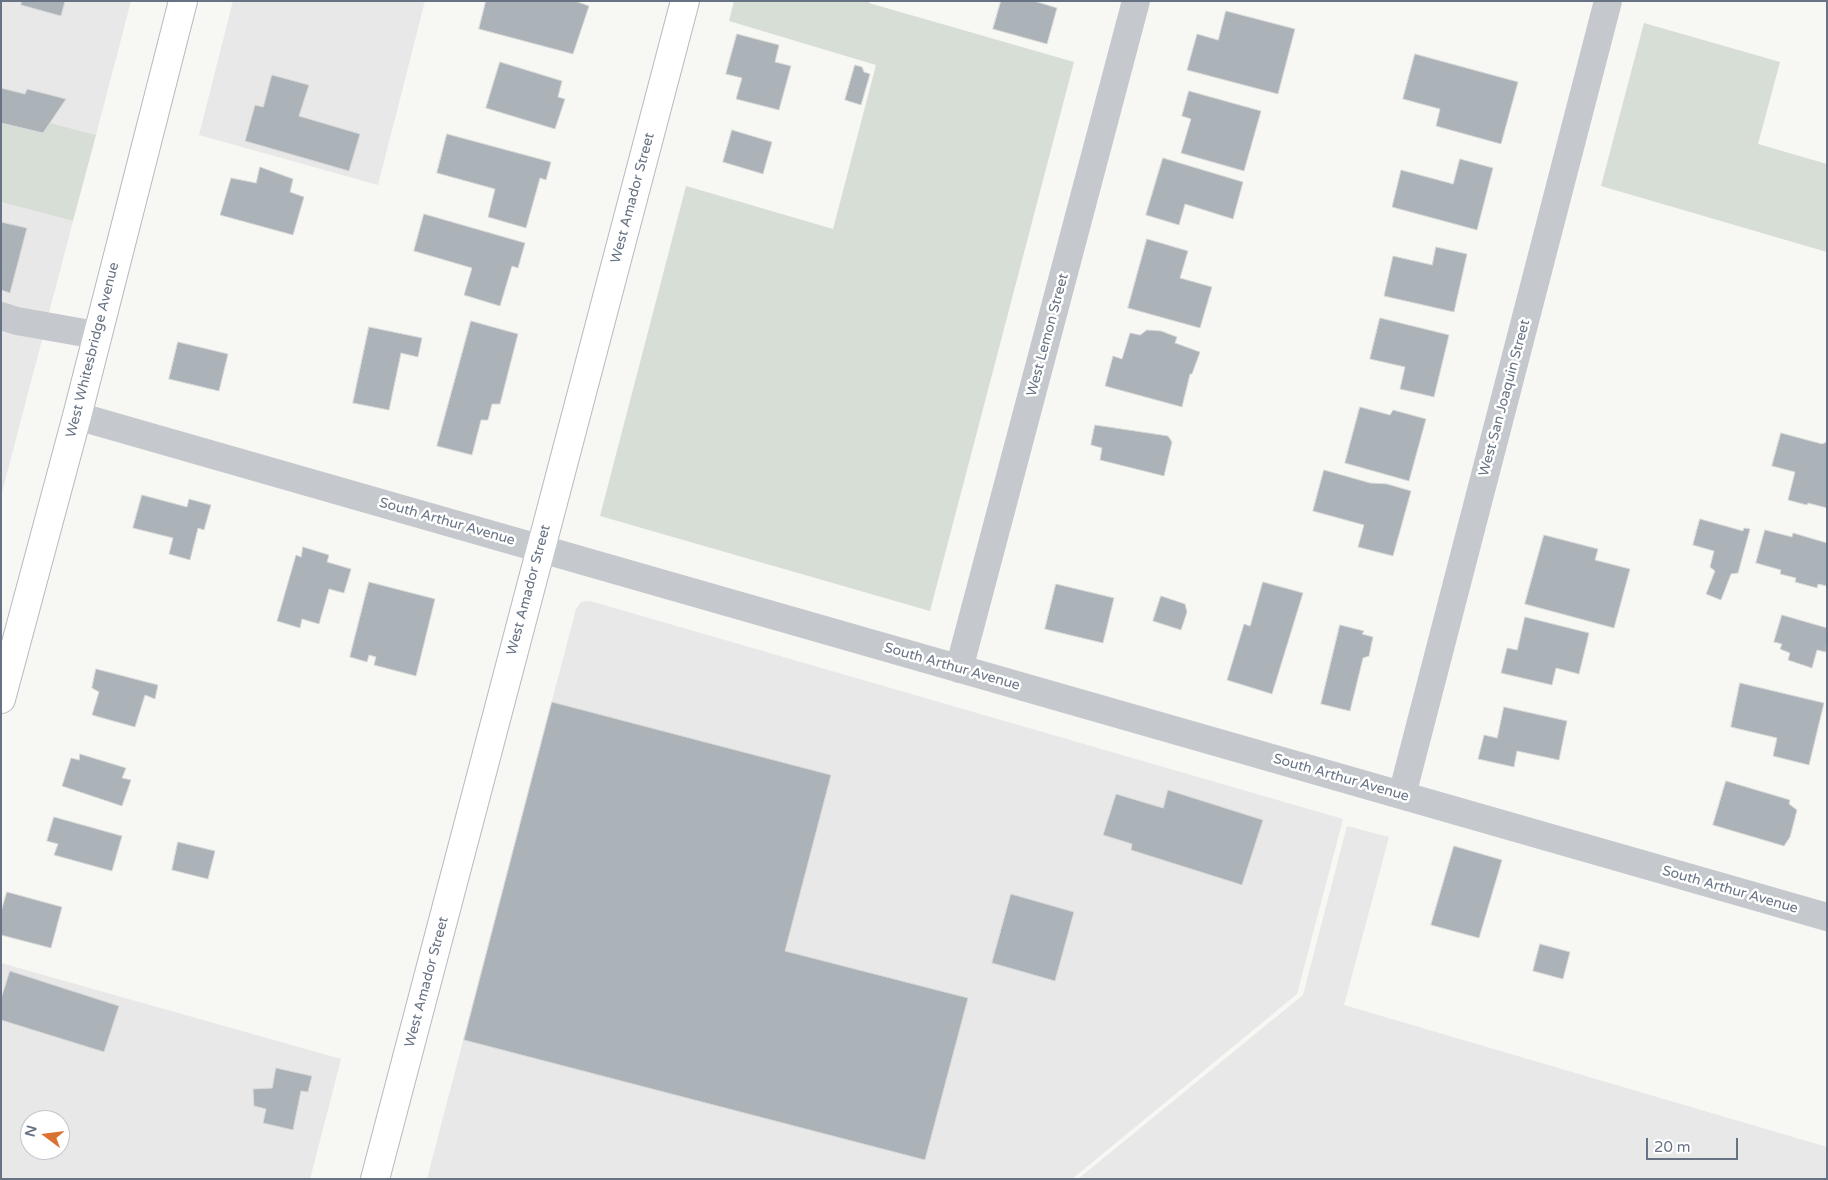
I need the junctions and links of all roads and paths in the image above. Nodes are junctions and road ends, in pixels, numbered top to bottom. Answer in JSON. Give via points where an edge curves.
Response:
{"nodes":[{"id":1,"x":183,"y":1,"type":"edge"},
{"id":2,"x":684,"y":1,"type":"edge"},
{"id":3,"x":1136,"y":1,"type":"edge"},
{"id":4,"x":1608,"y":1,"type":"edge"},
{"id":5,"x":1,"y":316,"type":"edge"},
{"id":6,"x":96,"y":335,"type":"junction"},
{"id":7,"x":76,"y":416,"type":"junction"},
{"id":8,"x":540,"y":549,"type":"junction"},
{"id":9,"x":959,"y":669,"type":"junction"},
{"id":10,"x":1,"y":699,"type":"edge"},
{"id":11,"x":1402,"y":795,"type":"junction"},
{"id":12,"x":1827,"y":917,"type":"edge"},
{"id":13,"x":375,"y":1179,"type":"edge"}],
"edges":[{"from":1,"to":6,"type":"main road","name":"West Whitesbridge Avenue"},
{"from":2,"to":8,"type":"main road","name":"West Amador Street"},
{"from":3,"to":9,"type":"street","name":"West Lemon Street"},
{"from":4,"to":11,"type":"street","name":"West San Joaquin Street"},
{"from":5,"to":6,"type":"street"},
{"from":6,"to":7,"type":"main road","name":"West Whitesbridge Avenue"},
{"from":7,"to":8,"type":"street","name":"South Arthur Avenue"},
{"from":7,"to":10,"type":"main road","name":"West Whitesbridge Avenue"},
{"from":8,"to":9,"type":"street","name":"South Arthur Avenue"},
{"from":8,"to":13,"type":"main road","name":"West Amador Street"},
{"from":9,"to":11,"type":"street","name":"South Arthur Avenue"},
{"from":11,"to":12,"type":"street","name":"South Arthur Avenue"}]}
